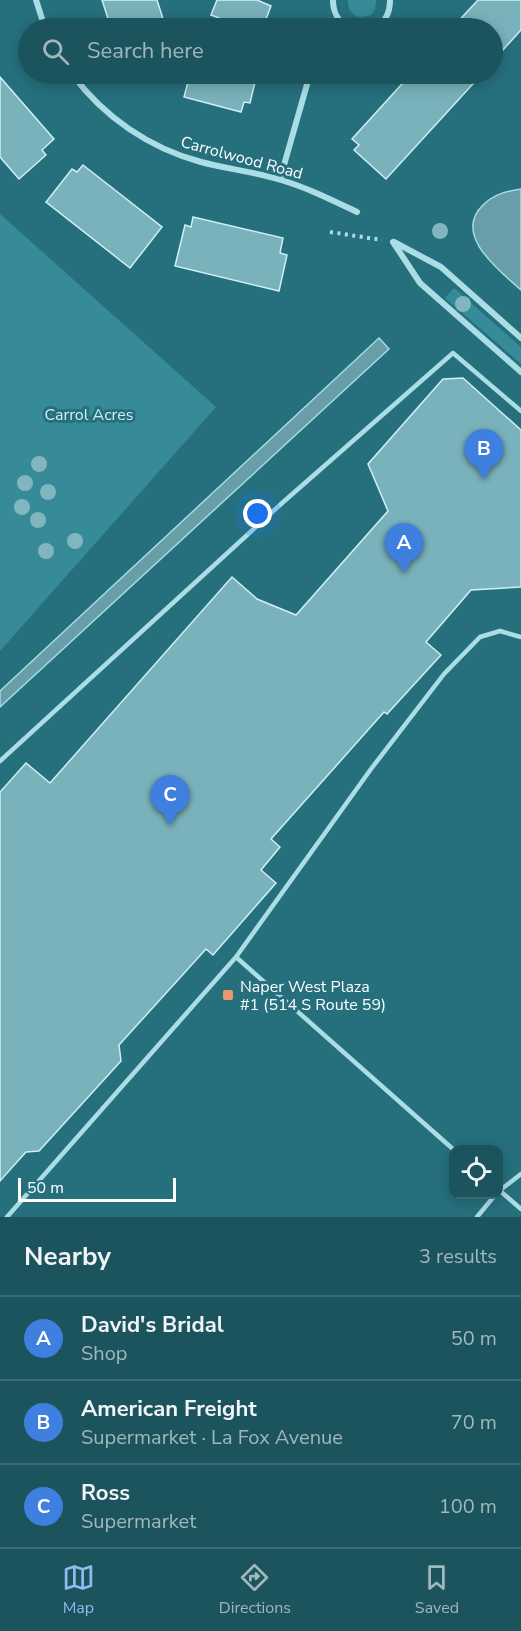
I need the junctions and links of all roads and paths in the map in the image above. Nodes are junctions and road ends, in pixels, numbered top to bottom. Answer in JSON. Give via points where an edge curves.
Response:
{"nodes":[{"id":1,"x":36,"y":0,"type":"edge"},
{"id":2,"x":333,"y":0,"type":"edge"},
{"id":3,"x":390,"y":0,"type":"edge"},
{"id":4,"x":42,"y":18,"type":"edge"},
{"id":5,"x":337,"y":18,"type":"edge"},
{"id":6,"x":387,"y":18,"type":"edge"},
{"id":7,"x":80,"y":84,"type":"edge"},
{"id":8,"x":307,"y":84,"type":"edge"},
{"id":9,"x":280,"y":179,"type":"junction"},
{"id":10,"x":357,"y":212,"type":"dead end"},
{"id":11,"x":330,"y":232,"type":"dead end"},
{"id":12,"x":384,"y":240,"type":"dead end"},
{"id":13,"x":521,"y":338,"type":"edge"},
{"id":14,"x":521,"y":372,"type":"edge"},
{"id":15,"x":521,"y":411,"type":"edge"},
{"id":16,"x":521,"y":637,"type":"edge"},
{"id":17,"x":0,"y":761,"type":"edge"},
{"id":18,"x":236,"y":957,"type":"junction"},
{"id":19,"x":449,"y":1145,"type":"edge"},
{"id":20,"x":521,"y":1174,"type":"edge"},
{"id":21,"x":503,"y":1188,"type":"edge"},
{"id":22,"x":503,"y":1196,"type":"edge"},
{"id":23,"x":492,"y":1199,"type":"edge"},
{"id":24,"x":521,"y":1209,"type":"edge"},
{"id":25,"x":7,"y":1217,"type":"edge"},
{"id":26,"x":477,"y":1217,"type":"edge"}],
"edges":[{"from":1,"to":4,"type":"street"},
{"from":2,"to":5,"type":"street"},
{"from":3,"to":6,"type":"street"},
{"from":7,"to":9,"type":"street","name":"Carrolwood Road","via":[[97,104],[142,138],[172,153]]},
{"from":8,"to":9,"type":"street"},
{"from":9,"to":10,"type":"street","name":"Carrolwood Road"},
{"from":11,"to":12,"type":"path"},
{"from":13,"to":14,"type":"street","via":[[441,267],[393,242],[420,283]]},
{"from":15,"to":17,"type":"lane","via":[[453,353]]},
{"from":16,"to":18,"type":"lane","via":[[500,631],[480,637],[444,674]]},
{"from":18,"to":19,"type":"lane"},
{"from":18,"to":25,"type":"lane"},
{"from":20,"to":21,"type":"lane"},
{"from":22,"to":24,"type":"lane"},
{"from":23,"to":26,"type":"lane"}]}
